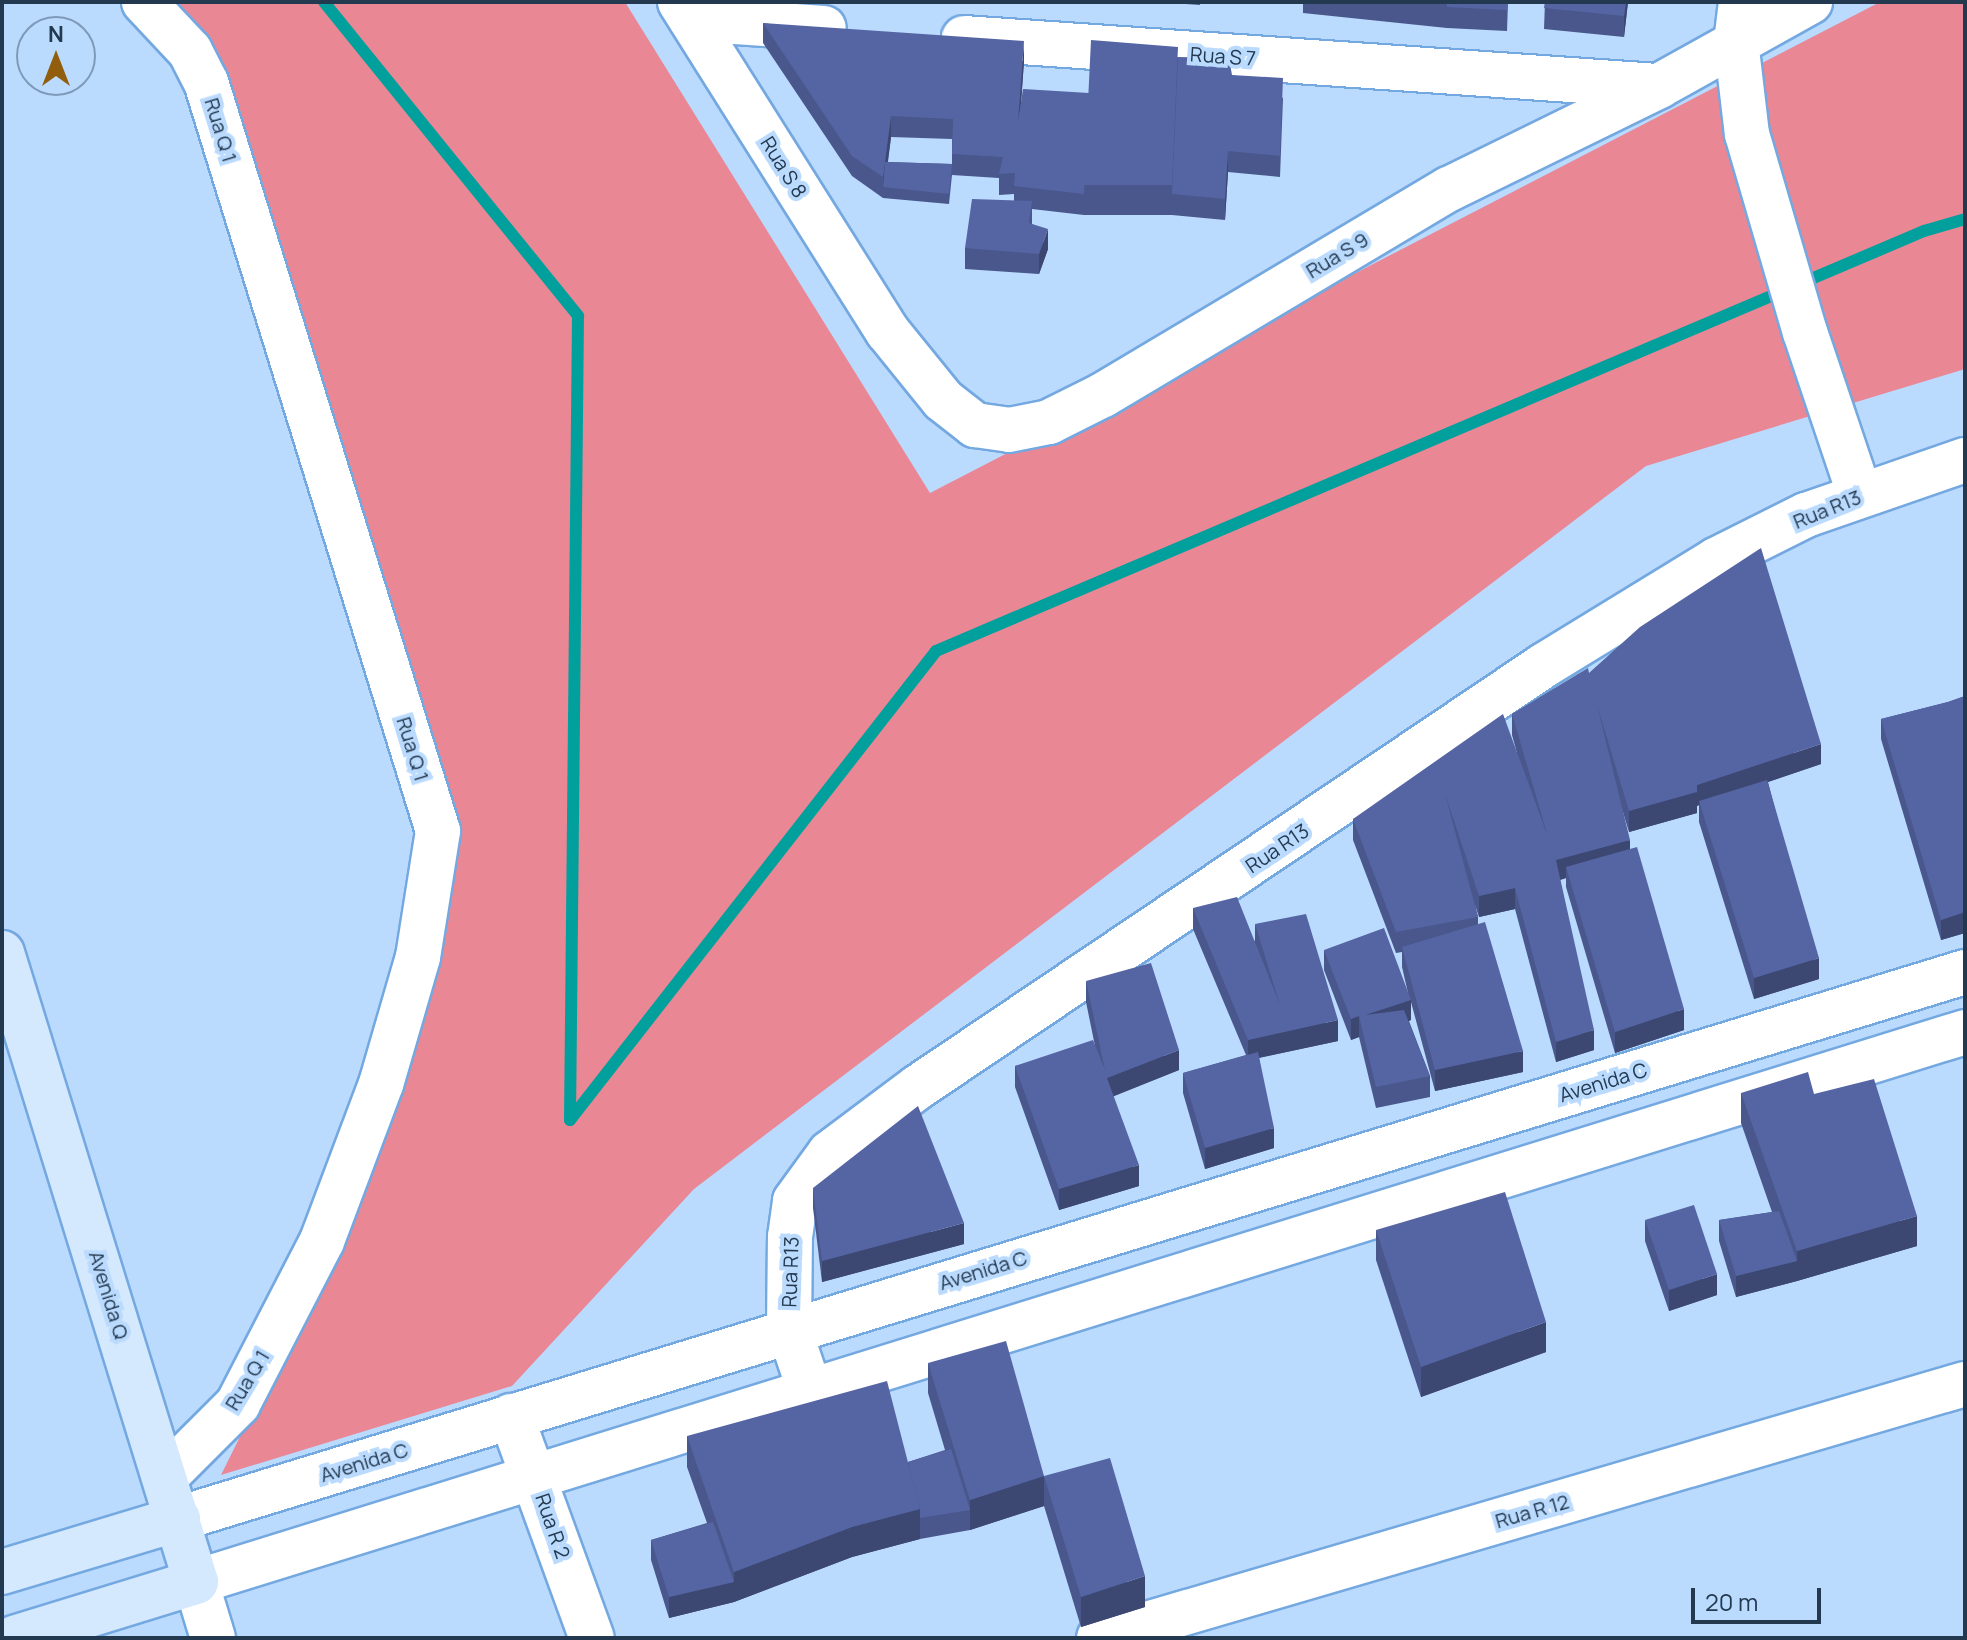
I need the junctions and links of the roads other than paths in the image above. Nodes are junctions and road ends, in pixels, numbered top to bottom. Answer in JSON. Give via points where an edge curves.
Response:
{"nodes":[{"id":1,"x":144,"y":2,"type":"edge"},
{"id":2,"x":1810,"y":2,"type":"edge"},
{"id":3,"x":685,"y":10,"type":"edge"},
{"id":4,"x":1738,"y":21,"type":"edge"},
{"id":5,"x":865,"y":31,"type":"edge"},
{"id":6,"x":929,"y":35,"type":"edge"},
{"id":7,"x":1659,"y":86,"type":"junction"},
{"id":8,"x":888,"y":332,"type":"joint"},
{"id":9,"x":1965,"y":460,"type":"edge"},
{"id":10,"x":1860,"y":495,"type":"junction"},
{"id":11,"x":2,"y":953,"type":"edge"},
{"id":12,"x":1965,"y":972,"type":"edge"},
{"id":13,"x":1965,"y":1032,"type":"edge"},
{"id":14,"x":789,"y":1329,"type":"junction"},
{"id":15,"x":1965,"y":1384,"type":"edge"},
{"id":16,"x":810,"y":1391,"type":"junction"},
{"id":17,"x":511,"y":1416,"type":"junction"},
{"id":18,"x":165,"y":1477,"type":"junction"},
{"id":19,"x":536,"y":1478,"type":"junction"},
{"id":20,"x":178,"y":1519,"type":"junction"},
{"id":21,"x":2,"y":1572,"type":"edge"},
{"id":22,"x":196,"y":1582,"type":"junction"},
{"id":23,"x":14,"y":1638,"type":"edge"},
{"id":24,"x":213,"y":1638,"type":"edge"},
{"id":25,"x":592,"y":1638,"type":"edge"},
{"id":26,"x":1099,"y":1638,"type":"edge"}],
"edges":[{"from":1,"to":18,"type":"street","name":"Rua Q 1","via":[[190,51],[206,82],[438,831],[418,957],[381,1084],[322,1241],[238,1404]]},
{"from":2,"to":4,"type":"street","name":"Rua S 9"},
{"from":3,"to":5,"type":"street"},
{"from":3,"to":8,"type":"street","name":"Rua S 8"},
{"from":4,"to":7,"type":"street","name":"Rua S 9"},
{"from":4,"to":10,"type":"street","via":[[1747,134]]},
{"from":6,"to":7,"type":"street","name":"Rua S 7"},
{"from":7,"to":8,"type":"street","name":"Rua S 9","via":[[1449,189],[1049,422],[1009,430],[975,425],[943,400]]},
{"from":9,"to":10,"type":"street","name":"Rua R13"},
{"from":10,"to":14,"type":"street","name":"Rua R13","via":[[1716,560],[1543,666],[918,1087],[830,1153],[795,1201]]},
{"from":11,"to":18,"type":"street","name":"Avenida Q"},
{"from":12,"to":14,"type":"street","name":"Avenida C"},
{"from":13,"to":16,"type":"street"},
{"from":14,"to":16,"type":"street","name":"Rua R13"},
{"from":14,"to":17,"type":"street","name":"Avenida C"},
{"from":15,"to":26,"type":"street","name":"Rua R 12"},
{"from":16,"to":19,"type":"street"},
{"from":17,"to":19,"type":"street","name":"Rua R 2"},
{"from":17,"to":20,"type":"street","name":"Avenida C"},
{"from":18,"to":20,"type":"street","name":"Avenida Q"},
{"from":19,"to":22,"type":"street"},
{"from":19,"to":25,"type":"street","name":"Rua R 2"},
{"from":20,"to":21,"type":"street","name":"Avenida C"},
{"from":20,"to":22,"type":"street","name":"Avenida Q"},
{"from":22,"to":23,"type":"street"},
{"from":22,"to":24,"type":"street","name":"Avenida Q"}]}
